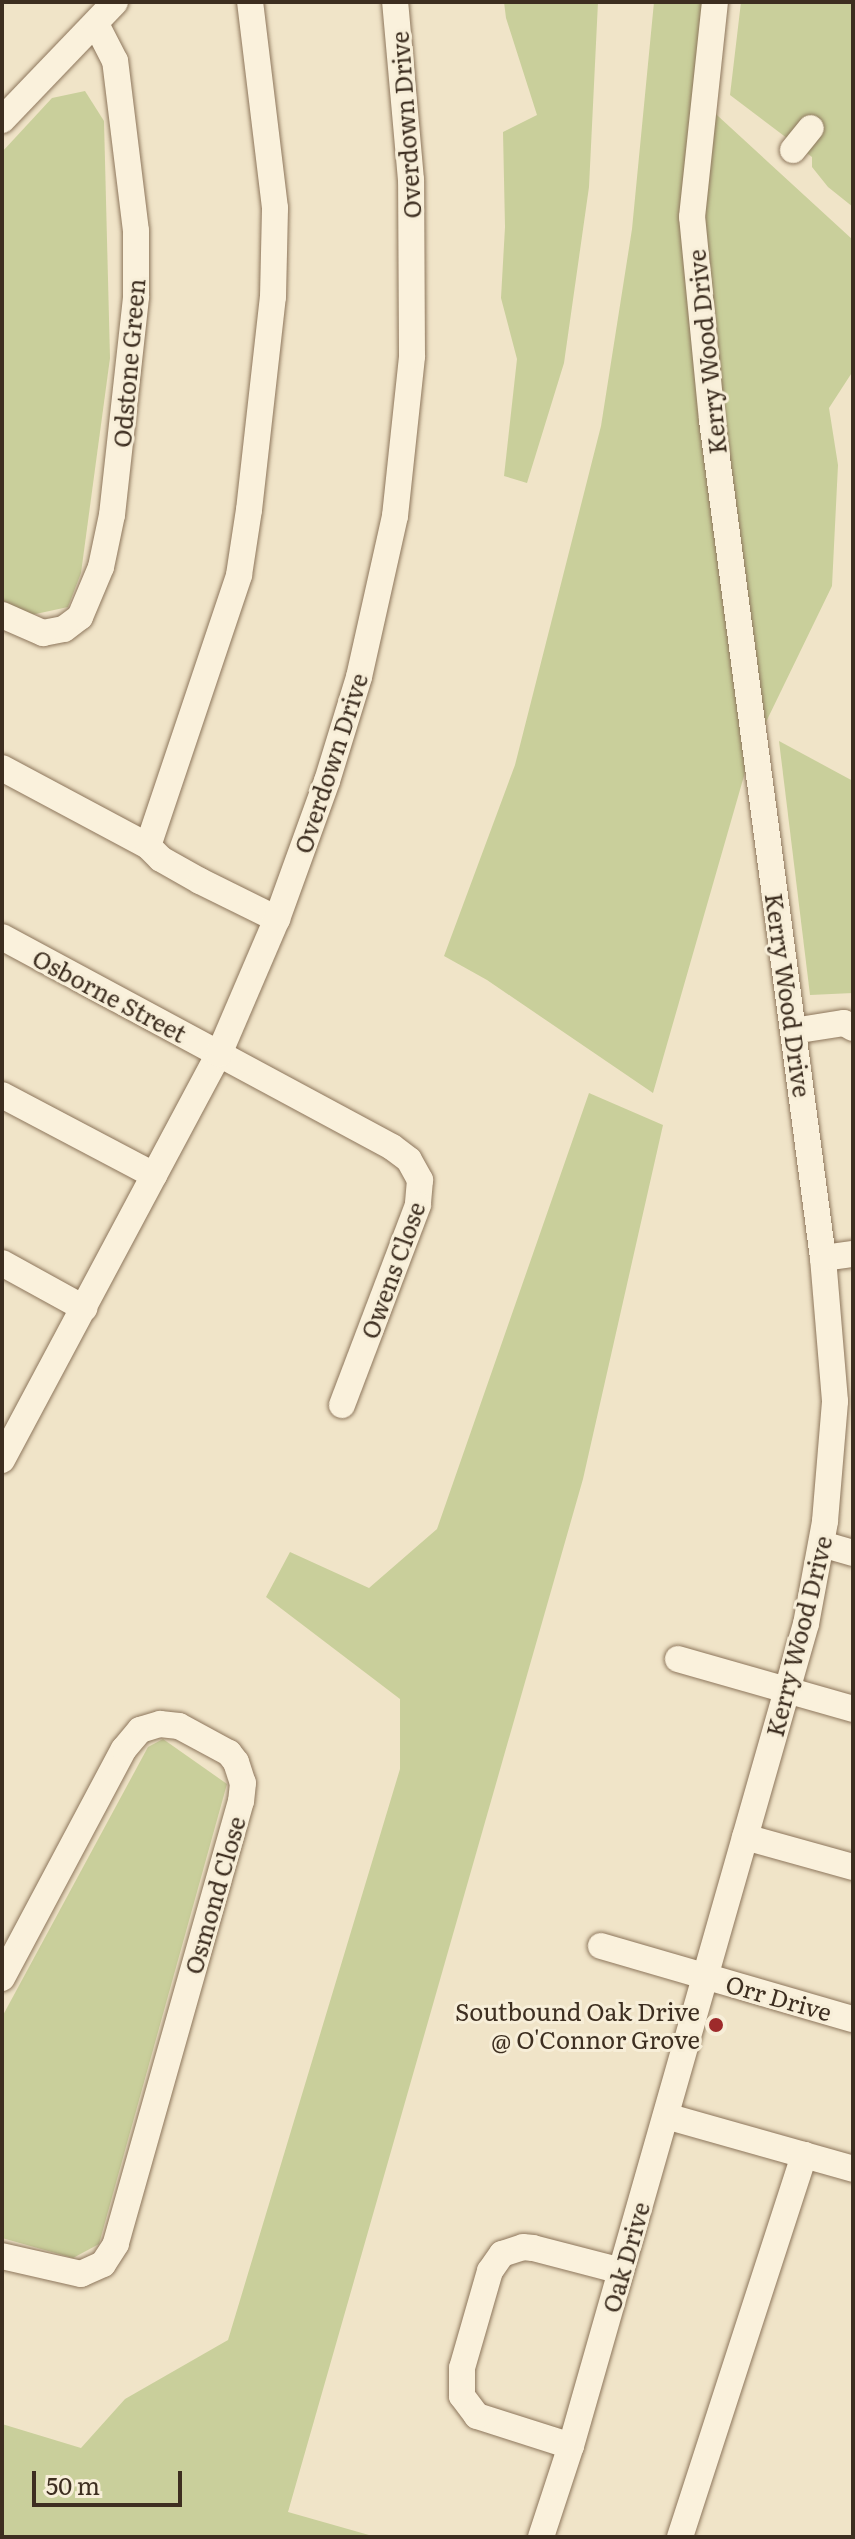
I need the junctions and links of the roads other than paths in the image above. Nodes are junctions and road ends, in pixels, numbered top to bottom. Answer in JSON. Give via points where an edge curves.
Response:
{"nodes":[{"id":1,"x":115,"y":2,"type":"edge"},
{"id":2,"x":250,"y":2,"type":"edge"},
{"id":3,"x":395,"y":2,"type":"edge"},
{"id":4,"x":715,"y":2,"type":"edge"},
{"id":5,"x":96,"y":24,"type":"junction"},
{"id":6,"x":2,"y":120,"type":"edge"},
{"id":7,"x":811,"y":128,"type":"dead end"},
{"id":8,"x":793,"y":150,"type":"dead end"},
{"id":9,"x":2,"y":615,"type":"edge"},
{"id":10,"x":2,"y":768,"type":"edge"},
{"id":11,"x":148,"y":846,"type":"junction"},
{"id":12,"x":277,"y":919,"type":"junction"},
{"id":13,"x":2,"y":937,"type":"edge"},
{"id":14,"x":853,"y":1028,"type":"edge"},
{"id":15,"x":793,"y":1031,"type":"junction"},
{"id":16,"x":219,"y":1054,"type":"junction"},
{"id":17,"x":2,"y":1095,"type":"edge"},
{"id":18,"x":154,"y":1175,"type":"junction"},
{"id":19,"x":853,"y":1254,"type":"edge"},
{"id":20,"x":823,"y":1258,"type":"junction"},
{"id":21,"x":2,"y":1263,"type":"edge"},
{"id":22,"x":84,"y":1308,"type":"junction"},
{"id":23,"x":844,"y":1404,"type":"edge"},
{"id":24,"x":342,"y":1405,"type":"dead end"},
{"id":25,"x":8,"y":1433,"type":"edge"},
{"id":26,"x":2,"y":1460,"type":"edge"},
{"id":27,"x":822,"y":1544,"type":"junction"},
{"id":28,"x":853,"y":1553,"type":"edge"},
{"id":29,"x":678,"y":1659,"type":"dead end"},
{"id":30,"x":787,"y":1690,"type":"junction"},
{"id":31,"x":853,"y":1709,"type":"edge"},
{"id":32,"x":745,"y":1837,"type":"junction"},
{"id":33,"x":853,"y":1867,"type":"edge"},
{"id":34,"x":11,"y":1940,"type":"edge"},
{"id":35,"x":601,"y":1946,"type":"dead end"},
{"id":36,"x":705,"y":1976,"type":"junction"},
{"id":37,"x":2,"y":1978,"type":"edge"},
{"id":38,"x":853,"y":2019,"type":"edge"},
{"id":39,"x":666,"y":2116,"type":"junction"},
{"id":40,"x":804,"y":2155,"type":"junction"},
{"id":41,"x":853,"y":2169,"type":"edge"},
{"id":42,"x":2,"y":2256,"type":"edge"},
{"id":43,"x":621,"y":2271,"type":"junction"},
{"id":44,"x":571,"y":2446,"type":"junction"},
{"id":45,"x":541,"y":2537,"type":"edge"},
{"id":46,"x":680,"y":2537,"type":"edge"}],
"edges":[{"from":1,"to":5,"type":"street"},
{"from":2,"to":11,"type":"street","via":[[275,208],[273,297],[249,510],[239,575]]},
{"from":3,"to":12,"type":"street","name":"Overdown Drive","via":[[411,180],[414,304],[395,516],[343,734]]},
{"from":4,"to":15,"type":"street","name":"Kerry Wood Drive","via":[[692,217],[712,420]]},
{"from":5,"to":6,"type":"street"},
{"from":5,"to":9,"type":"street","name":"Odstone Green","via":[[115,61],[136,231],[136,296],[112,515],[101,567],[80,617],[64,629],[43,633]]},
{"from":7,"to":8,"type":"street"},
{"from":10,"to":11,"type":"street"},
{"from":11,"to":12,"type":"street","via":[[187,874]]},
{"from":12,"to":16,"type":"street","name":"Overdown Drive"},
{"from":13,"to":16,"type":"street","name":"Osborne Street"},
{"from":14,"to":15,"type":"street","via":[[844,1023]]},
{"from":15,"to":20,"type":"street","name":"Kerry Wood Drive"},
{"from":16,"to":18,"type":"street","name":"Overdown Drive"},
{"from":16,"to":24,"type":"street","name":"Owens Close","via":[[392,1147],[409,1160],[420,1180],[418,1205]]},
{"from":17,"to":18,"type":"street"},
{"from":18,"to":22,"type":"street","name":"Overdown Drive"},
{"from":19,"to":20,"type":"street"},
{"from":20,"to":23,"type":"street","name":"Kerry Wood Drive"},
{"from":21,"to":22,"type":"street"},
{"from":22,"to":25,"type":"street","name":"Overdown Drive"},
{"from":23,"to":27,"type":"street","name":"Kerry Wood Drive"},
{"from":25,"to":26,"type":"street","name":"Overdown Drive"},
{"from":27,"to":28,"type":"street"},
{"from":27,"to":30,"type":"street","name":"Kerry Wood Drive"},
{"from":29,"to":30,"type":"street"},
{"from":30,"to":31,"type":"street"},
{"from":30,"to":32,"type":"street","name":"Kerry Wood Drive"},
{"from":32,"to":33,"type":"street"},
{"from":32,"to":36,"type":"street","name":"Kerry Wood Drive"},
{"from":34,"to":37,"type":"street","name":"Osmond Close"},
{"from":34,"to":42,"type":"street","name":"Osmond Close","via":[[140,1730],[179,1726],[229,1753],[243,1783],[241,1801],[116,2244],[103,2264],[81,2274]]},
{"from":35,"to":36,"type":"street","name":"Orr Drive"},
{"from":36,"to":38,"type":"street","name":"Orr Drive"},
{"from":36,"to":39,"type":"street","name":"Oak Drive"},
{"from":39,"to":40,"type":"street"},
{"from":39,"to":43,"type":"street","name":"Oak Drive"},
{"from":40,"to":41,"type":"street"},
{"from":40,"to":46,"type":"street"},
{"from":43,"to":44,"type":"street","name":"Oak Drive"},
{"from":43,"to":44,"type":"street","via":[[533,2248],[502,2254],[490,2271],[462,2368],[462,2396],[477,2416]]},
{"from":44,"to":45,"type":"street","name":"Oak Drive"}]}
